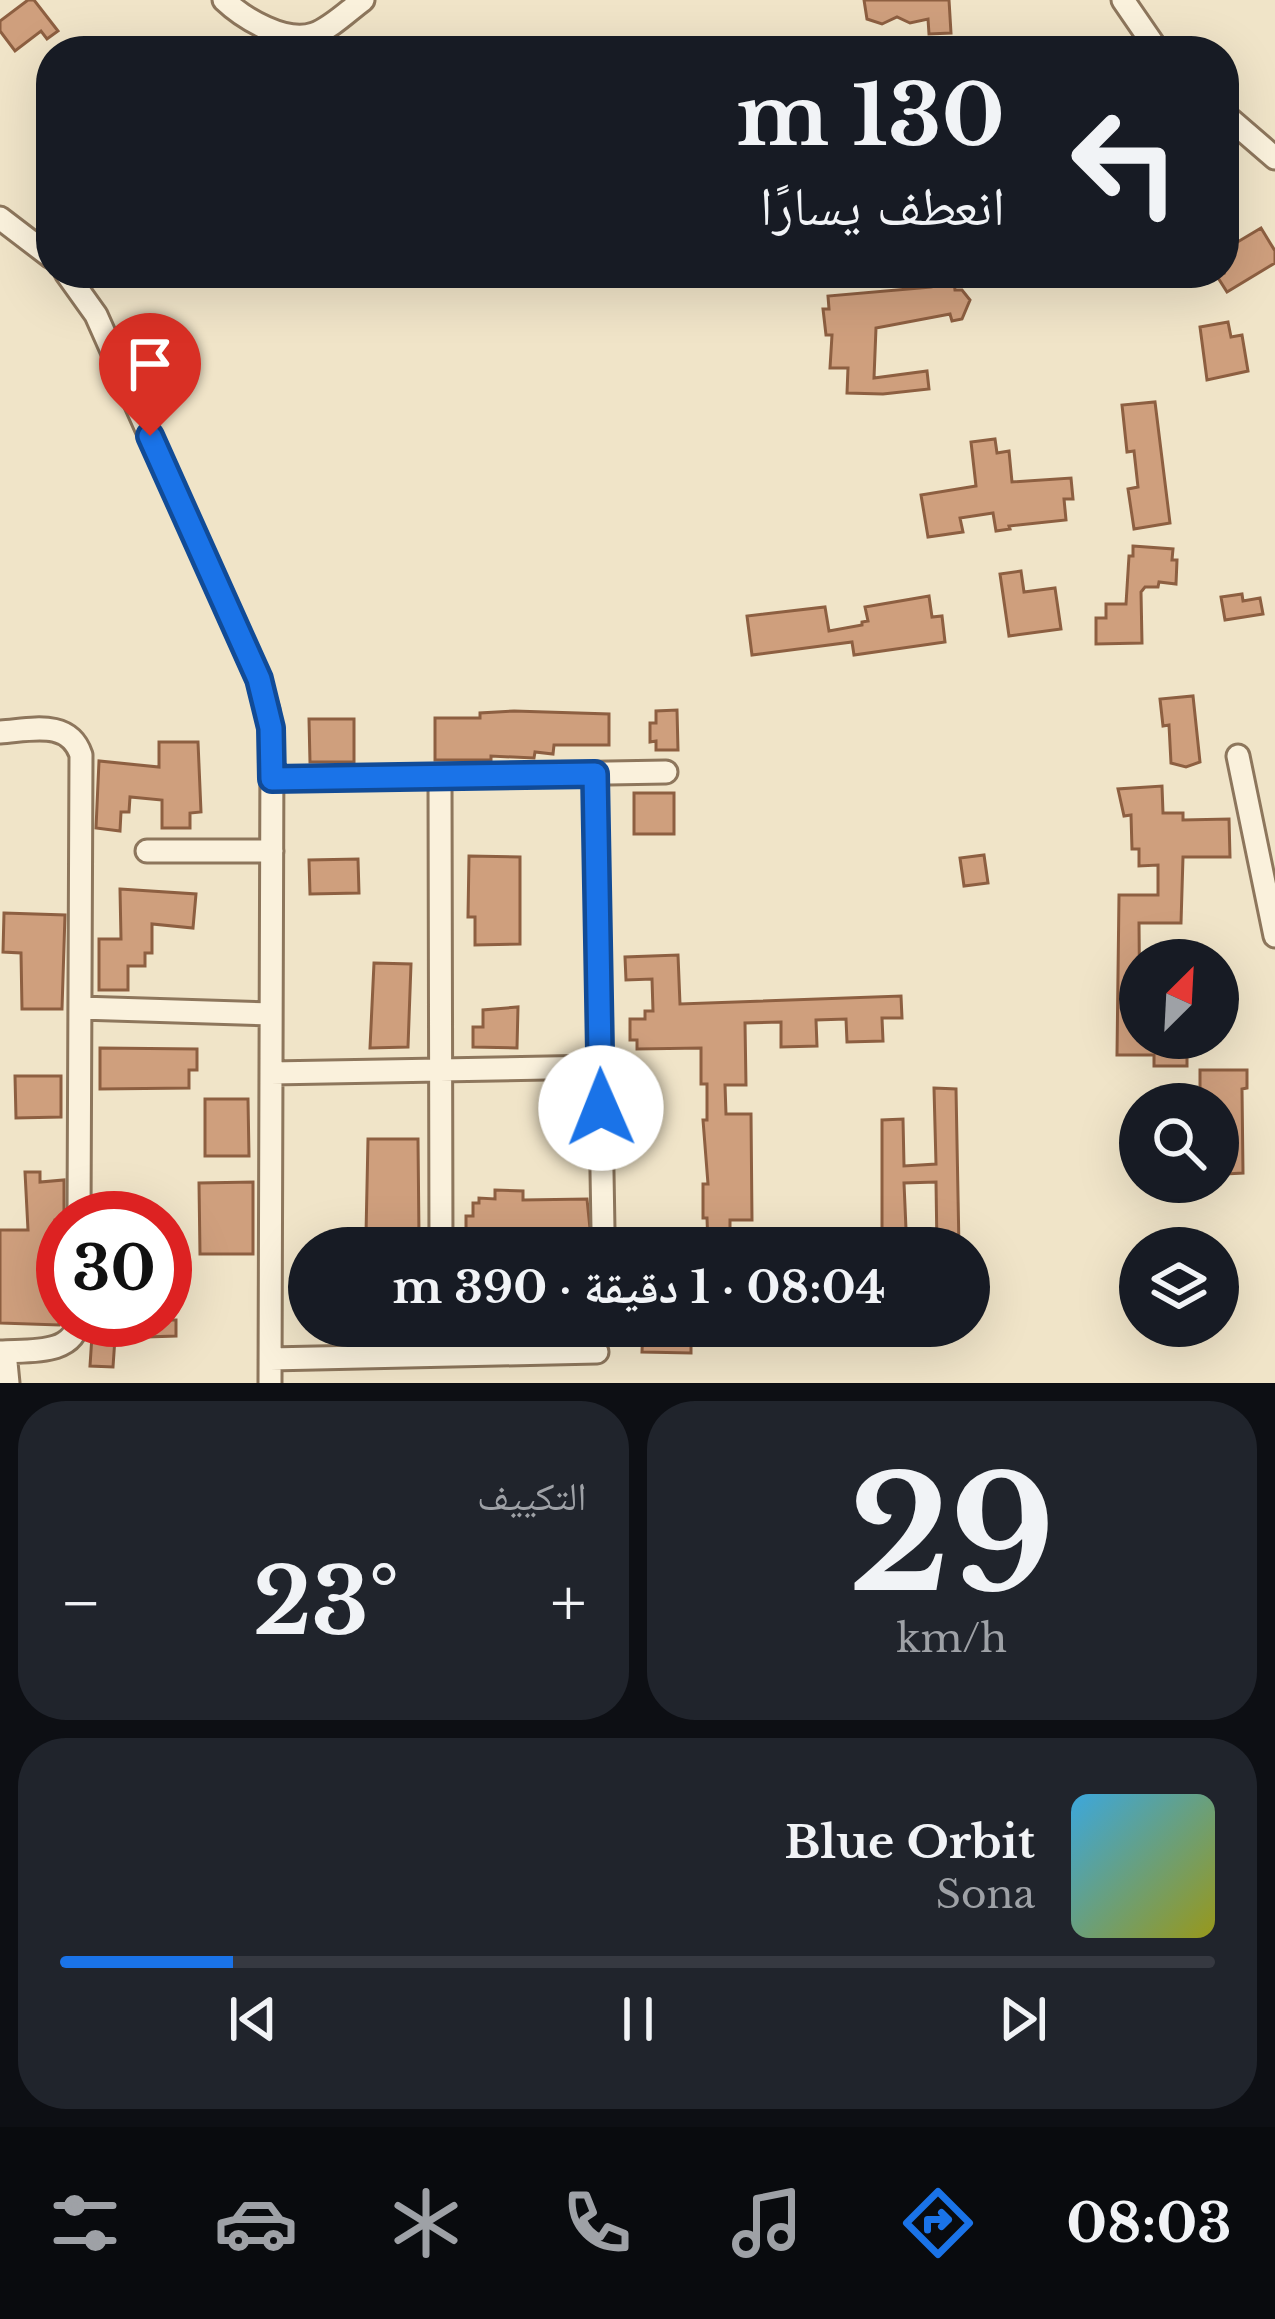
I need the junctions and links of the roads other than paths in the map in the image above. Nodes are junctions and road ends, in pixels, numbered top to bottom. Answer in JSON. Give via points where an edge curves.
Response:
{"nodes":[{"id":1,"x":224,"y":0,"type":"edge"},
{"id":2,"x":362,"y":0,"type":"edge"},
{"id":3,"x":1123,"y":0,"type":"edge"},
{"id":4,"x":1148,"y":36,"type":"edge"},
{"id":5,"x":1239,"y":127,"type":"edge"},
{"id":6,"x":1275,"y":158,"type":"edge"},
{"id":7,"x":0,"y":218,"type":"edge"},
{"id":8,"x":36,"y":246,"type":"edge"},
{"id":9,"x":77,"y":288,"type":"edge"},
{"id":10,"x":0,"y":732,"type":"edge"},
{"id":11,"x":1238,"y":756,"type":"dead end"},
{"id":12,"x":666,"y":772,"type":"dead end"},
{"id":13,"x":595,"y":774,"type":"junction"},
{"id":14,"x":440,"y":776,"type":"junction"},
{"id":15,"x":272,"y":779,"type":"junction"},
{"id":16,"x":147,"y":851,"type":"dead end"},
{"id":17,"x":272,"y":851,"type":"junction"},
{"id":18,"x":1275,"y":936,"type":"edge"},
{"id":19,"x":80,"y":1008,"type":"junction"},
{"id":20,"x":271,"y":1014,"type":"junction"},
{"id":21,"x":600,"y":1067,"type":"junction"},
{"id":22,"x":438,"y":1070,"type":"junction"},
{"id":23,"x":271,"y":1073,"type":"junction"},
{"id":24,"x":79,"y":1191,"type":"edge"},
{"id":25,"x":441,"y":1227,"type":"edge"},
{"id":26,"x":602,"y":1227,"type":"edge"},
{"id":27,"x":47,"y":1347,"type":"edge"},
{"id":28,"x":442,"y":1347,"type":"edge"},
{"id":29,"x":3,"y":1352,"type":"edge"},
{"id":30,"x":597,"y":1352,"type":"dead end"},
{"id":31,"x":442,"y":1355,"type":"junction"},
{"id":32,"x":270,"y":1359,"type":"junction"},
{"id":33,"x":8,"y":1383,"type":"edge"},
{"id":34,"x":270,"y":1383,"type":"edge"}],
"edges":[{"from":1,"to":2,"type":"street","via":[[252,21],[298,36],[326,28]]},
{"from":3,"to":4,"type":"street"},
{"from":5,"to":6,"type":"street"},
{"from":7,"to":8,"type":"street"},
{"from":9,"to":15,"type":"street","via":[[96,315],[259,679]]},
{"from":10,"to":19,"type":"street","via":[[61,731],[79,747]]},
{"from":11,"to":18,"type":"street"},
{"from":12,"to":13,"type":"street"},
{"from":13,"to":14,"type":"street"},
{"from":13,"to":21,"type":"street"},
{"from":14,"to":15,"type":"street"},
{"from":14,"to":22,"type":"street"},
{"from":15,"to":17,"type":"street"},
{"from":16,"to":17,"type":"street"},
{"from":17,"to":20,"type":"street"},
{"from":19,"to":20,"type":"street"},
{"from":19,"to":24,"type":"street"},
{"from":20,"to":23,"type":"street"},
{"from":21,"to":22,"type":"street"},
{"from":21,"to":26,"type":"street"},
{"from":22,"to":23,"type":"street"},
{"from":22,"to":25,"type":"street"},
{"from":23,"to":32,"type":"street"},
{"from":27,"to":29,"type":"street"},
{"from":28,"to":31,"type":"street"},
{"from":29,"to":33,"type":"street"},
{"from":30,"to":31,"type":"street"},
{"from":31,"to":32,"type":"street"},
{"from":32,"to":34,"type":"street"}]}
